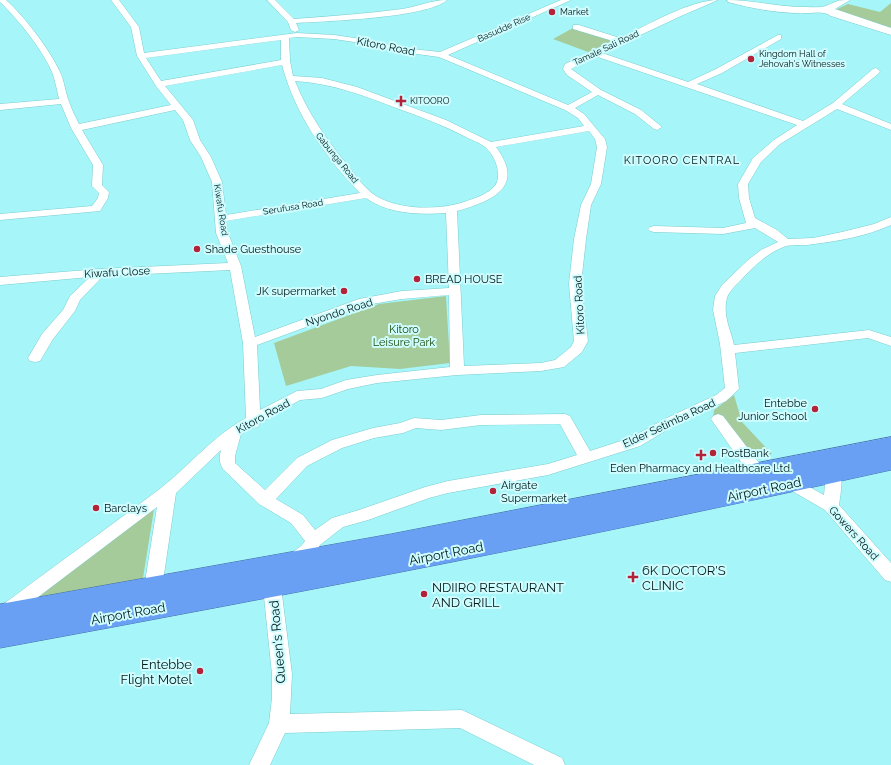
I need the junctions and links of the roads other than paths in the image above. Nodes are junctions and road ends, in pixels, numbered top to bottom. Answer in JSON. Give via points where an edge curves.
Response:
{"nodes":[{"id":1,"x":2,"y":0,"type":"edge"},
{"id":2,"x":115,"y":0,"type":"edge"},
{"id":3,"x":271,"y":0,"type":"edge"},
{"id":4,"x":443,"y":0,"type":"edge"},
{"id":5,"x":566,"y":0,"type":"edge"},
{"id":6,"x":714,"y":0,"type":"edge"},
{"id":7,"x":732,"y":0,"type":"edge"},
{"id":8,"x":845,"y":0,"type":"edge"},
{"id":9,"x":411,"y":1,"type":"dead end"},
{"id":10,"x":426,"y":5,"type":"junction"},
{"id":11,"x":828,"y":9,"type":"junction"},
{"id":12,"x":292,"y":21,"type":"junction"},
{"id":13,"x":576,"y":27,"type":"dead end"},
{"id":14,"x":891,"y":32,"type":"edge"},
{"id":15,"x":297,"y":35,"type":"junction"},
{"id":16,"x":285,"y":36,"type":"junction"},
{"id":17,"x":778,"y":37,"type":"dead end"},
{"id":18,"x":620,"y":41,"type":"junction"},
{"id":19,"x":594,"y":53,"type":"junction"},
{"id":20,"x":441,"y":55,"type":"junction"},
{"id":21,"x":141,"y":56,"type":"junction"},
{"id":22,"x":286,"y":62,"type":"junction"},
{"id":23,"x":876,"y":71,"type":"dead end"},
{"id":24,"x":291,"y":78,"type":"junction"},
{"id":25,"x":159,"y":84,"type":"junction"},
{"id":26,"x":690,"y":84,"type":"junction"},
{"id":27,"x":598,"y":92,"type":"junction"},
{"id":28,"x":64,"y":101,"type":"junction"},
{"id":29,"x":836,"y":105,"type":"junction"},
{"id":30,"x":0,"y":107,"type":"edge"},
{"id":31,"x":176,"y":107,"type":"junction"},
{"id":32,"x":568,"y":108,"type":"junction"},
{"id":33,"x":805,"y":125,"type":"junction"},
{"id":34,"x":891,"y":126,"type":"edge"},
{"id":35,"x":656,"y":127,"type":"dead end"},
{"id":36,"x":76,"y":128,"type":"junction"},
{"id":37,"x":591,"y":128,"type":"junction"},
{"id":38,"x":489,"y":145,"type":"junction"},
{"id":39,"x":367,"y":195,"type":"junction"},
{"id":40,"x":451,"y":208,"type":"junction"},
{"id":41,"x":0,"y":217,"type":"edge"},
{"id":42,"x":220,"y":219,"type":"junction"},
{"id":43,"x":891,"y":220,"type":"edge"},
{"id":44,"x":756,"y":224,"type":"junction"},
{"id":45,"x":654,"y":229,"type":"dead end"},
{"id":46,"x":786,"y":243,"type":"junction"},
{"id":47,"x":235,"y":266,"type":"junction"},
{"id":48,"x":99,"y":273,"type":"junction"},
{"id":49,"x":0,"y":281,"type":"edge"},
{"id":50,"x":455,"y":291,"type":"junction"},
{"id":51,"x":891,"y":342,"type":"edge"},
{"id":52,"x":250,"y":343,"type":"junction"},
{"id":53,"x":727,"y":350,"type":"junction"},
{"id":54,"x":35,"y":358,"type":"dead end"},
{"id":55,"x":457,"y":371,"type":"junction"},
{"id":56,"x":718,"y":419,"type":"dead end"},
{"id":57,"x":253,"y":423,"type":"junction"},
{"id":58,"x":234,"y":432,"type":"junction"},
{"id":59,"x":891,"y":445,"type":"edge"},
{"id":60,"x":586,"y":458,"type":"junction"},
{"id":61,"x":891,"y":461,"type":"edge"},
{"id":62,"x":828,"y":466,"type":"junction"},
{"id":63,"x":757,"y":472,"type":"junction"},
{"id":64,"x":792,"y":484,"type":"junction"},
{"id":65,"x":168,"y":491,"type":"junction"},
{"id":66,"x":264,"y":500,"type":"junction"},
{"id":67,"x":831,"y":506,"type":"junction"},
{"id":68,"x":314,"y":540,"type":"junction"},
{"id":69,"x":292,"y":561,"type":"junction"},
{"id":70,"x":891,"y":575,"type":"edge"},
{"id":71,"x":272,"y":587,"type":"junction"},
{"id":72,"x":153,"y":588,"type":"junction"},
{"id":73,"x":0,"y":616,"type":"edge"},
{"id":74,"x":0,"y":636,"type":"edge"},
{"id":75,"x":279,"y":724,"type":"junction"},
{"id":76,"x":259,"y":765,"type":"edge"},
{"id":77,"x":555,"y":765,"type":"edge"}],
"edges":[{"from":1,"to":28,"type":"street","via":[[19,16],[41,47],[56,72]]},
{"from":2,"to":21,"type":"street","name":"Kiwafu Road","via":[[135,27]]},
{"from":3,"to":12,"type":"street"},
{"from":4,"to":10,"type":"street"},
{"from":5,"to":20,"type":"street","name":"Basudde Rise"},
{"from":6,"to":18,"type":"street","name":"Tamale Sali Road"},
{"from":7,"to":11,"type":"street","via":[[772,9]]},
{"from":8,"to":11,"type":"street"},
{"from":9,"to":10,"type":"street"},
{"from":10,"to":12,"type":"street","via":[[417,9],[373,15]]},
{"from":11,"to":14,"type":"street","via":[[835,14]]},
{"from":12,"to":15,"type":"street"},
{"from":13,"to":18,"type":"street"},
{"from":15,"to":16,"type":"street","name":"Kitoro Road"},
{"from":15,"to":20,"type":"street","name":"Kitoro Road","via":[[368,42]]},
{"from":16,"to":21,"type":"street","name":"Kitoro Road"},
{"from":16,"to":22,"type":"street","name":"Gabunga Road"},
{"from":17,"to":26,"type":"street","via":[[719,71]]},
{"from":18,"to":19,"type":"street","name":"Tamale Sali Road"},
{"from":19,"to":26,"type":"street"},
{"from":19,"to":27,"type":"street","name":"Tamale Sali Road","via":[[568,66],[567,69]]},
{"from":20,"to":32,"type":"street","name":"Kitoro Road"},
{"from":21,"to":25,"type":"street","name":"Kiwafu Road"},
{"from":22,"to":24,"type":"street","name":"Gabunga Road"},
{"from":22,"to":25,"type":"street"},
{"from":23,"to":29,"type":"street"},
{"from":24,"to":38,"type":"street","via":[[332,82],[348,87],[427,115]]},
{"from":24,"to":39,"type":"street","name":"Gabunga Road","via":[[308,120],[321,140]]},
{"from":25,"to":31,"type":"street","name":"Kiwafu Road"},
{"from":26,"to":33,"type":"street"},
{"from":27,"to":32,"type":"street"},
{"from":27,"to":35,"type":"street","via":[[628,107]]},
{"from":28,"to":30,"type":"street"},
{"from":28,"to":36,"type":"street"},
{"from":29,"to":33,"type":"street"},
{"from":29,"to":34,"type":"street"},
{"from":31,"to":36,"type":"street"},
{"from":31,"to":42,"type":"street","name":"Kiwafu Road","via":[[188,120],[195,140],[217,182]]},
{"from":32,"to":37,"type":"street","name":"Kitoro Road","via":[[581,116]]},
{"from":33,"to":44,"type":"street","via":[[764,153],[746,178],[743,187],[747,209],[750,220]]},
{"from":36,"to":41,"type":"street","via":[[98,165],[97,186],[104,192],[96,210]]},
{"from":37,"to":38,"type":"street"},
{"from":37,"to":55,"type":"street","name":"Kitoro Road","via":[[602,146],[596,184],[586,204],[580,239],[575,284],[581,341],[577,349],[559,364]]},
{"from":38,"to":40,"type":"street","via":[[501,161],[501,185],[497,190],[471,204]]},
{"from":39,"to":40,"type":"street","name":"Gabunga Road","via":[[396,207],[424,211]]},
{"from":39,"to":42,"type":"street","name":"Serufusa Road"},
{"from":40,"to":50,"type":"street"},
{"from":42,"to":47,"type":"street","name":"Kiwafu Road","via":[[222,233]]},
{"from":43,"to":46,"type":"street","name":"Elder Setimba Road","via":[[881,226],[814,241]]},
{"from":44,"to":45,"type":"street","via":[[723,231]]},
{"from":44,"to":46,"type":"street","via":[[774,232]]},
{"from":46,"to":53,"type":"street","name":"Elder Setimba Road","via":[[744,268],[723,291],[720,301],[721,317]]},
{"from":47,"to":48,"type":"street","name":"Kiwafu Close"},
{"from":47,"to":52,"type":"street","name":"Kiwafu Road"},
{"from":48,"to":49,"type":"street","name":"Kiwafu Close"},
{"from":48,"to":54,"type":"street","via":[[74,299],[69,311],[47,337]]},
{"from":50,"to":52,"type":"street","name":"Nyondo Road","via":[[402,295],[363,302]]},
{"from":50,"to":55,"type":"street"},
{"from":51,"to":53,"type":"street","via":[[869,334]]},
{"from":52,"to":57,"type":"street","name":"Kiwafu Road"},
{"from":53,"to":60,"type":"street","name":"Elder Setimba Road","via":[[732,389],[722,398],[672,421],[635,442]]},
{"from":55,"to":57,"type":"street","name":"Kitoro Road","via":[[377,379],[322,393],[297,396]]},
{"from":56,"to":63,"type":"street"},
{"from":57,"to":58,"type":"street","name":"Kitoro Road"},
{"from":58,"to":65,"type":"street","name":"Kitoro Road","via":[[206,454]]},
{"from":58,"to":66,"type":"street","via":[[227,456],[228,465]]},
{"from":59,"to":62,"type":"highway","name":"Airport Road"},
{"from":60,"to":66,"type":"street","via":[[566,419],[414,423],[337,444],[309,458]]},
{"from":60,"to":68,"type":"street","name":"Elder Setimba Road","via":[[548,469],[425,493],[338,522]]},
{"from":61,"to":62,"type":"highway","name":"Airport Road"},
{"from":62,"to":63,"type":"highway","name":"Airport Road"},
{"from":62,"to":64,"type":"highway","name":"Airport Road"},
{"from":62,"to":67,"type":"street"},
{"from":63,"to":69,"type":"highway","name":"Airport Road"},
{"from":64,"to":67,"type":"street","name":"Gowers Road"},
{"from":64,"to":71,"type":"highway","name":"Airport Road"},
{"from":65,"to":72,"type":"street"},
{"from":65,"to":73,"type":"street","name":"Kitoro Road"},
{"from":66,"to":68,"type":"street","via":[[298,519]]},
{"from":67,"to":70,"type":"street","name":"Gowers Road"},
{"from":68,"to":69,"type":"street","name":"Elder Setimba Road","via":[[308,550]]},
{"from":69,"to":72,"type":"highway","name":"Airport Road"},
{"from":71,"to":74,"type":"highway","name":"Airport Road"},
{"from":71,"to":75,"type":"street","name":"Queen's Road","via":[[282,674]]},
{"from":72,"to":73,"type":"highway","name":"Airport Road"},
{"from":75,"to":76,"type":"street","name":"Queen's Road"},
{"from":75,"to":77,"type":"street","via":[[462,719]]}]}
